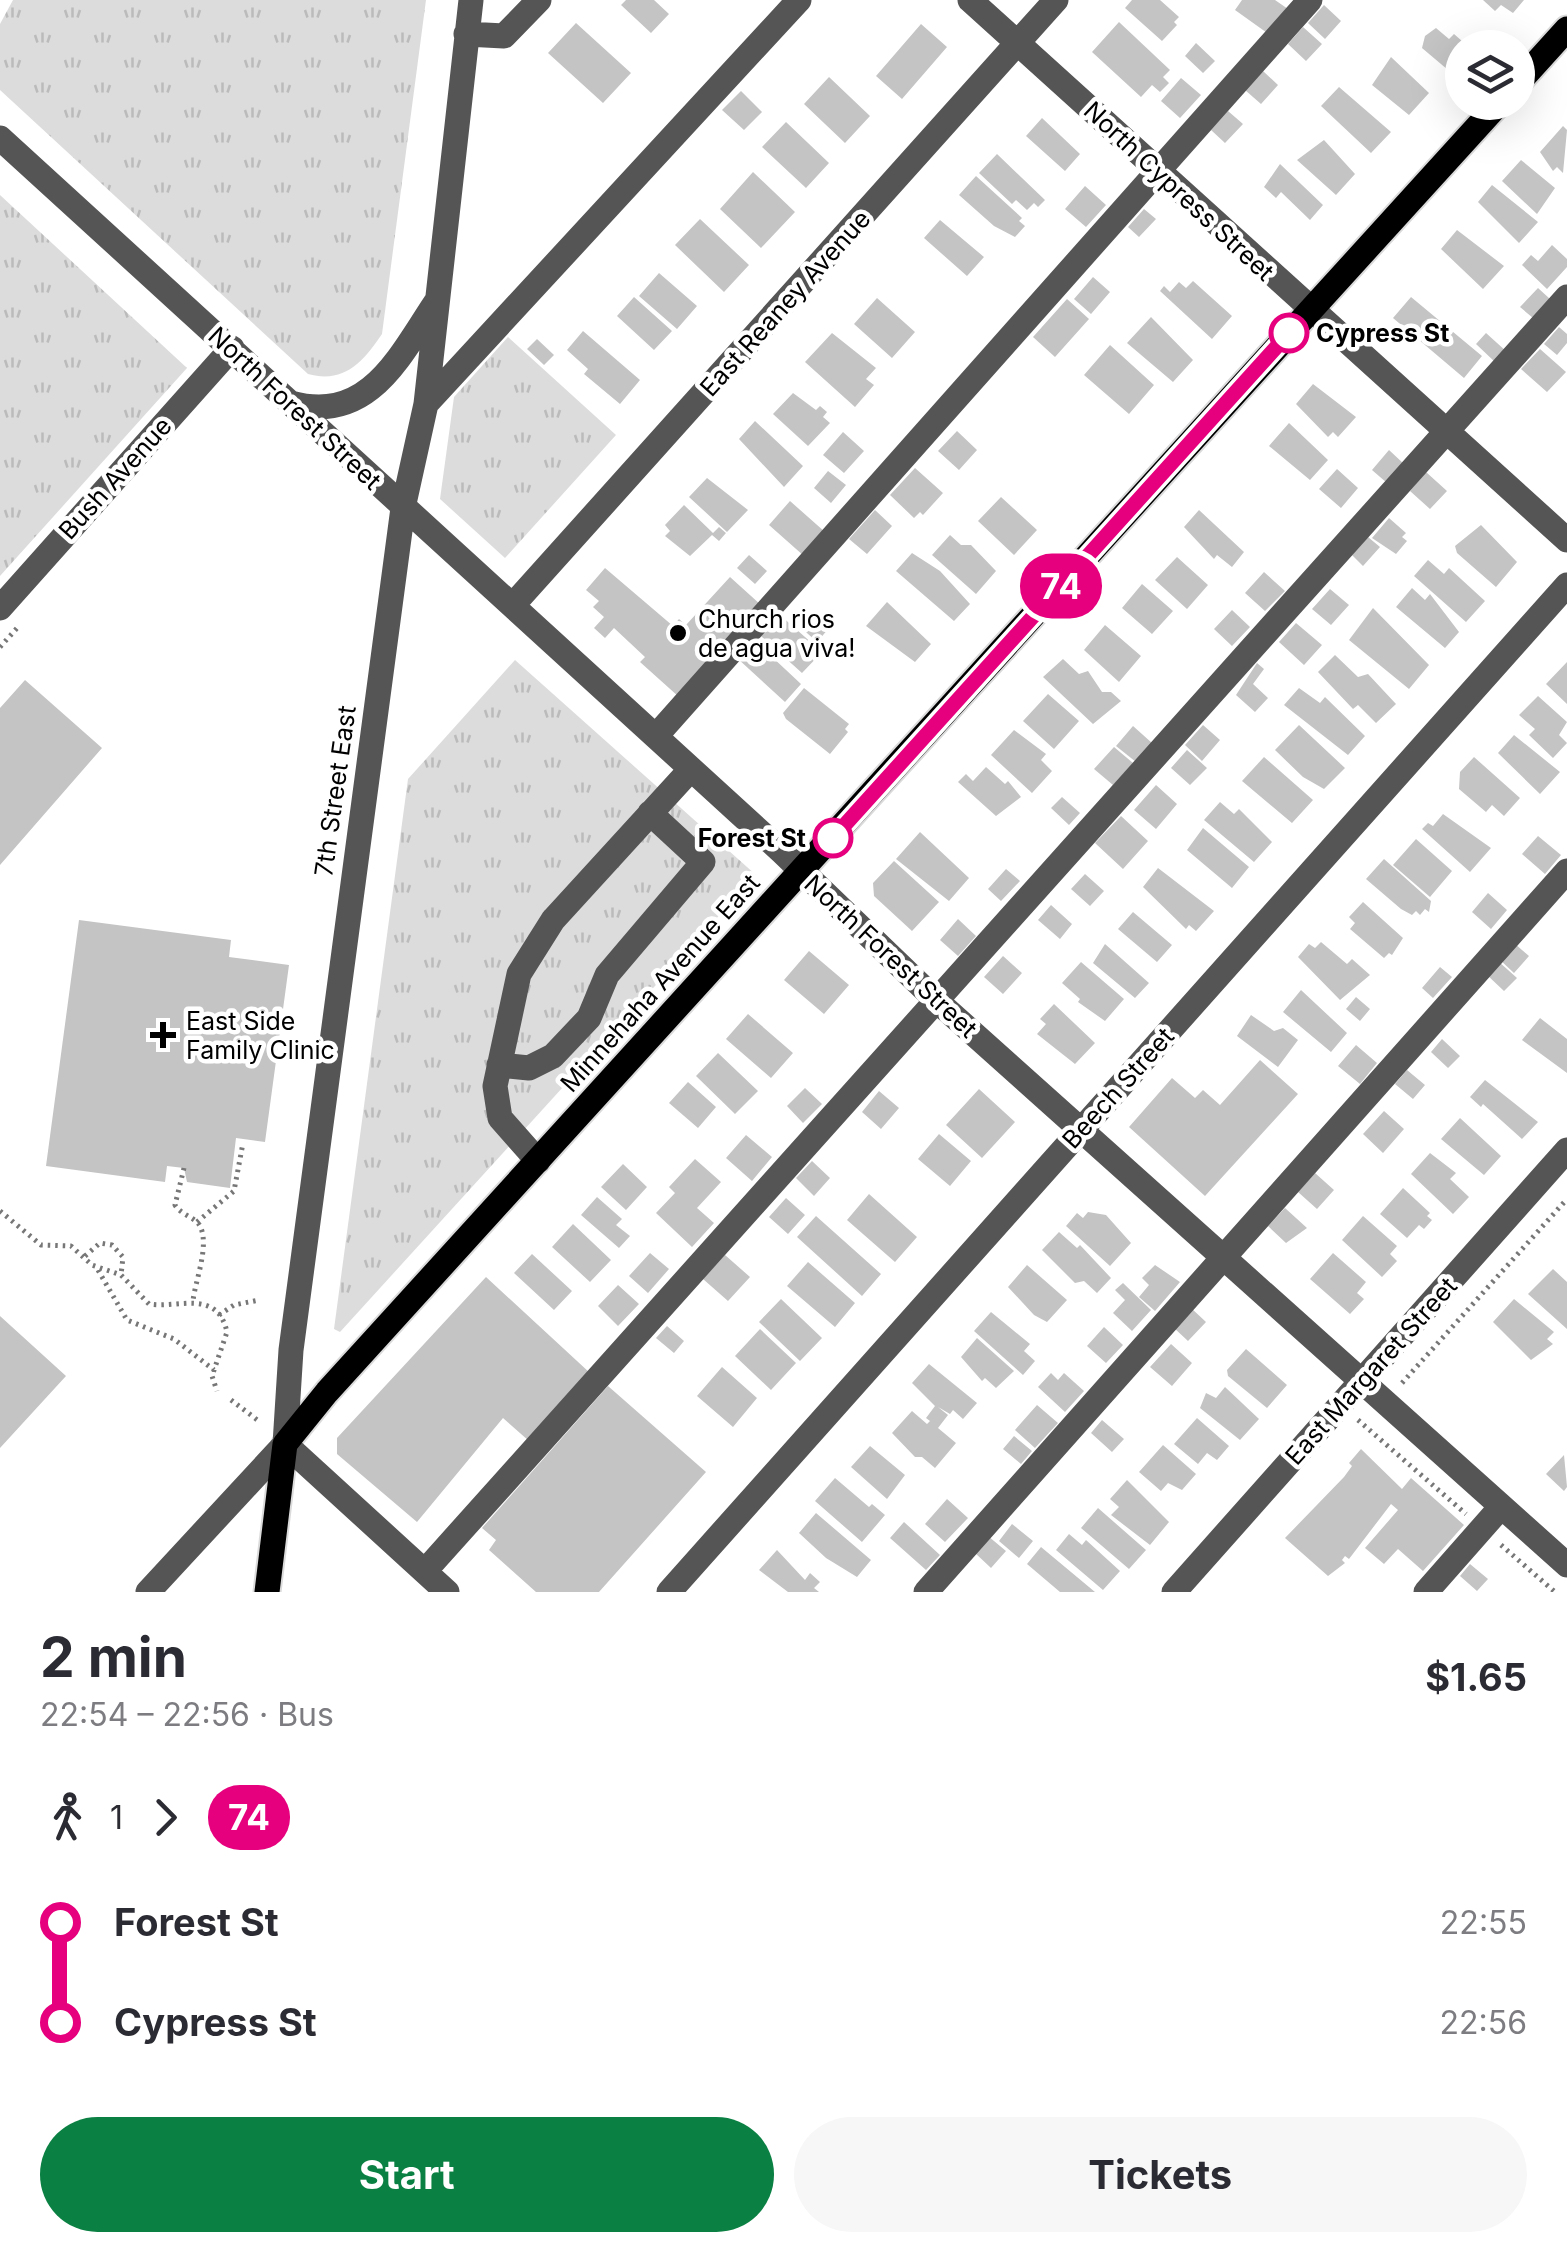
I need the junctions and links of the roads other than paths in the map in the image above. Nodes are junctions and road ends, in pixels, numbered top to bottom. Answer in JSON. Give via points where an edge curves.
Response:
{"nodes":[{"id":1,"x":471,"y":0,"type":"edge"},
{"id":2,"x":540,"y":0,"type":"edge"},
{"id":3,"x":798,"y":0,"type":"edge"},
{"id":4,"x":970,"y":0,"type":"edge"},
{"id":5,"x":1056,"y":0,"type":"edge"},
{"id":6,"x":1310,"y":0,"type":"edge"},
{"id":7,"x":1567,"y":29,"type":"edge"},
{"id":8,"x":466,"y":34,"type":"junction"},
{"id":9,"x":1018,"y":44,"type":"junction"},
{"id":10,"x":1535,"y":64,"type":"edge"},
{"id":11,"x":1484,"y":120,"type":"edge"},
{"id":12,"x":0,"y":138,"type":"edge"},
{"id":13,"x":1157,"y":170,"type":"junction"},
{"id":14,"x":1567,"y":297,"type":"edge"},
{"id":15,"x":438,"y":298,"type":"junction"},
{"id":16,"x":1309,"y":311,"type":"junction"},
{"id":17,"x":232,"y":348,"type":"junction"},
{"id":18,"x":290,"y":403,"type":"junction"},
{"id":19,"x":426,"y":404,"type":"junction"},
{"id":20,"x":1444,"y":434,"type":"junction"},
{"id":21,"x":403,"y":508,"type":"junction"},
{"id":22,"x":1567,"y":540,"type":"edge"},
{"id":23,"x":1567,"y":585,"type":"edge"},
{"id":24,"x":514,"y":605,"type":"junction"},
{"id":25,"x":0,"y":608,"type":"edge"},
{"id":26,"x":656,"y":736,"type":"junction"},
{"id":27,"x":691,"y":769,"type":"junction"},
{"id":28,"x":650,"y":813,"type":"junction"},
{"id":29,"x":1567,"y":871,"type":"edge"},
{"id":30,"x":801,"y":874,"type":"junction"},
{"id":31,"x":937,"y":1001,"type":"junction"},
{"id":32,"x":499,"y":1065,"type":"junction"},
{"id":33,"x":1081,"y":1129,"type":"junction"},
{"id":34,"x":1567,"y":1150,"type":"edge"},
{"id":35,"x":538,"y":1162,"type":"junction"},
{"id":36,"x":1221,"y":1259,"type":"junction"},
{"id":37,"x":1361,"y":1382,"type":"junction"},
{"id":38,"x":285,"y":1444,"type":"junction"},
{"id":39,"x":1500,"y":1508,"type":"junction"},
{"id":40,"x":1567,"y":1565,"type":"edge"},
{"id":41,"x":425,"y":1571,"type":"junction"},
{"id":42,"x":148,"y":1592,"type":"edge"},
{"id":43,"x":267,"y":1592,"type":"edge"},
{"id":44,"x":447,"y":1592,"type":"edge"},
{"id":45,"x":669,"y":1592,"type":"edge"},
{"id":46,"x":926,"y":1592,"type":"edge"},
{"id":47,"x":1174,"y":1592,"type":"edge"},
{"id":48,"x":1426,"y":1592,"type":"edge"}],
"edges":[{"from":1,"to":8,"type":"street","name":"7th Street East"},
{"from":2,"to":8,"type":"street","via":[[504,36]]},
{"from":3,"to":19,"type":"street"},
{"from":4,"to":9,"type":"street","name":"North Cypress Street"},
{"from":5,"to":9,"type":"street","name":"East Reaney Avenue"},
{"from":6,"to":13,"type":"street"},
{"from":7,"to":10,"type":"main road"},
{"from":8,"to":15,"type":"street","name":"7th Street East"},
{"from":9,"to":13,"type":"street","name":"North Cypress Street"},
{"from":9,"to":24,"type":"street","name":"East Reaney Avenue"},
{"from":11,"to":16,"type":"main road","name":"Minnehaha Avenue East"},
{"from":12,"to":17,"type":"street","name":"North Forest Street"},
{"from":13,"to":16,"type":"street","name":"North Cypress Street"},
{"from":13,"to":26,"type":"street"},
{"from":14,"to":20,"type":"street"},
{"from":15,"to":18,"type":"street","via":[[382,379],[361,396],[330,408]]},
{"from":15,"to":19,"type":"street","name":"7th Street East"},
{"from":16,"to":20,"type":"street","name":"North Cypress Street"},
{"from":16,"to":30,"type":"main road","name":"Minnehaha Avenue East"},
{"from":17,"to":18,"type":"street","name":"North Forest Street"},
{"from":17,"to":25,"type":"street","name":"Bush Avenue"},
{"from":18,"to":21,"type":"street","name":"North Forest Street"},
{"from":19,"to":21,"type":"street","name":"7th Street East"},
{"from":20,"to":22,"type":"street","name":"North Cypress Street"},
{"from":20,"to":31,"type":"street"},
{"from":21,"to":24,"type":"street","name":"North Forest Street"},
{"from":21,"to":38,"type":"street","name":"7th Street East","via":[[291,1350]]},
{"from":23,"to":33,"type":"street","name":"Beech Street"},
{"from":24,"to":26,"type":"street","name":"North Forest Street"},
{"from":26,"to":27,"type":"street","name":"North Forest Street"},
{"from":27,"to":28,"type":"street"},
{"from":27,"to":30,"type":"street","name":"North Forest Street"},
{"from":28,"to":32,"type":"street","via":[[553,920],[518,974]]},
{"from":28,"to":32,"type":"street","via":[[703,862],[607,975],[589,1018],[553,1056],[529,1068]]},
{"from":29,"to":36,"type":"street"},
{"from":30,"to":31,"type":"street","name":"North Forest Street"},
{"from":30,"to":35,"type":"main road","name":"Minnehaha Avenue East"},
{"from":31,"to":33,"type":"street","name":"North Forest Street"},
{"from":31,"to":41,"type":"street"},
{"from":32,"to":35,"type":"street","via":[[500,1118]]},
{"from":33,"to":36,"type":"street","name":"North Forest Street"},
{"from":33,"to":45,"type":"street","name":"Beech Street"},
{"from":34,"to":37,"type":"street","name":"East Margaret Street"},
{"from":35,"to":38,"type":"main road","name":"Minnehaha Avenue East"},
{"from":36,"to":37,"type":"street","name":"North Forest Street"},
{"from":36,"to":46,"type":"street"},
{"from":37,"to":39,"type":"street","name":"North Forest Street"},
{"from":37,"to":47,"type":"street","name":"East Margaret Street"},
{"from":38,"to":41,"type":"street"},
{"from":38,"to":42,"type":"street","name":"Minnehaha Avenue East"},
{"from":38,"to":43,"type":"main road","name":"7th Street East"},
{"from":39,"to":40,"type":"street","name":"North Forest Street"},
{"from":39,"to":48,"type":"street"},
{"from":41,"to":44,"type":"street"}]}
